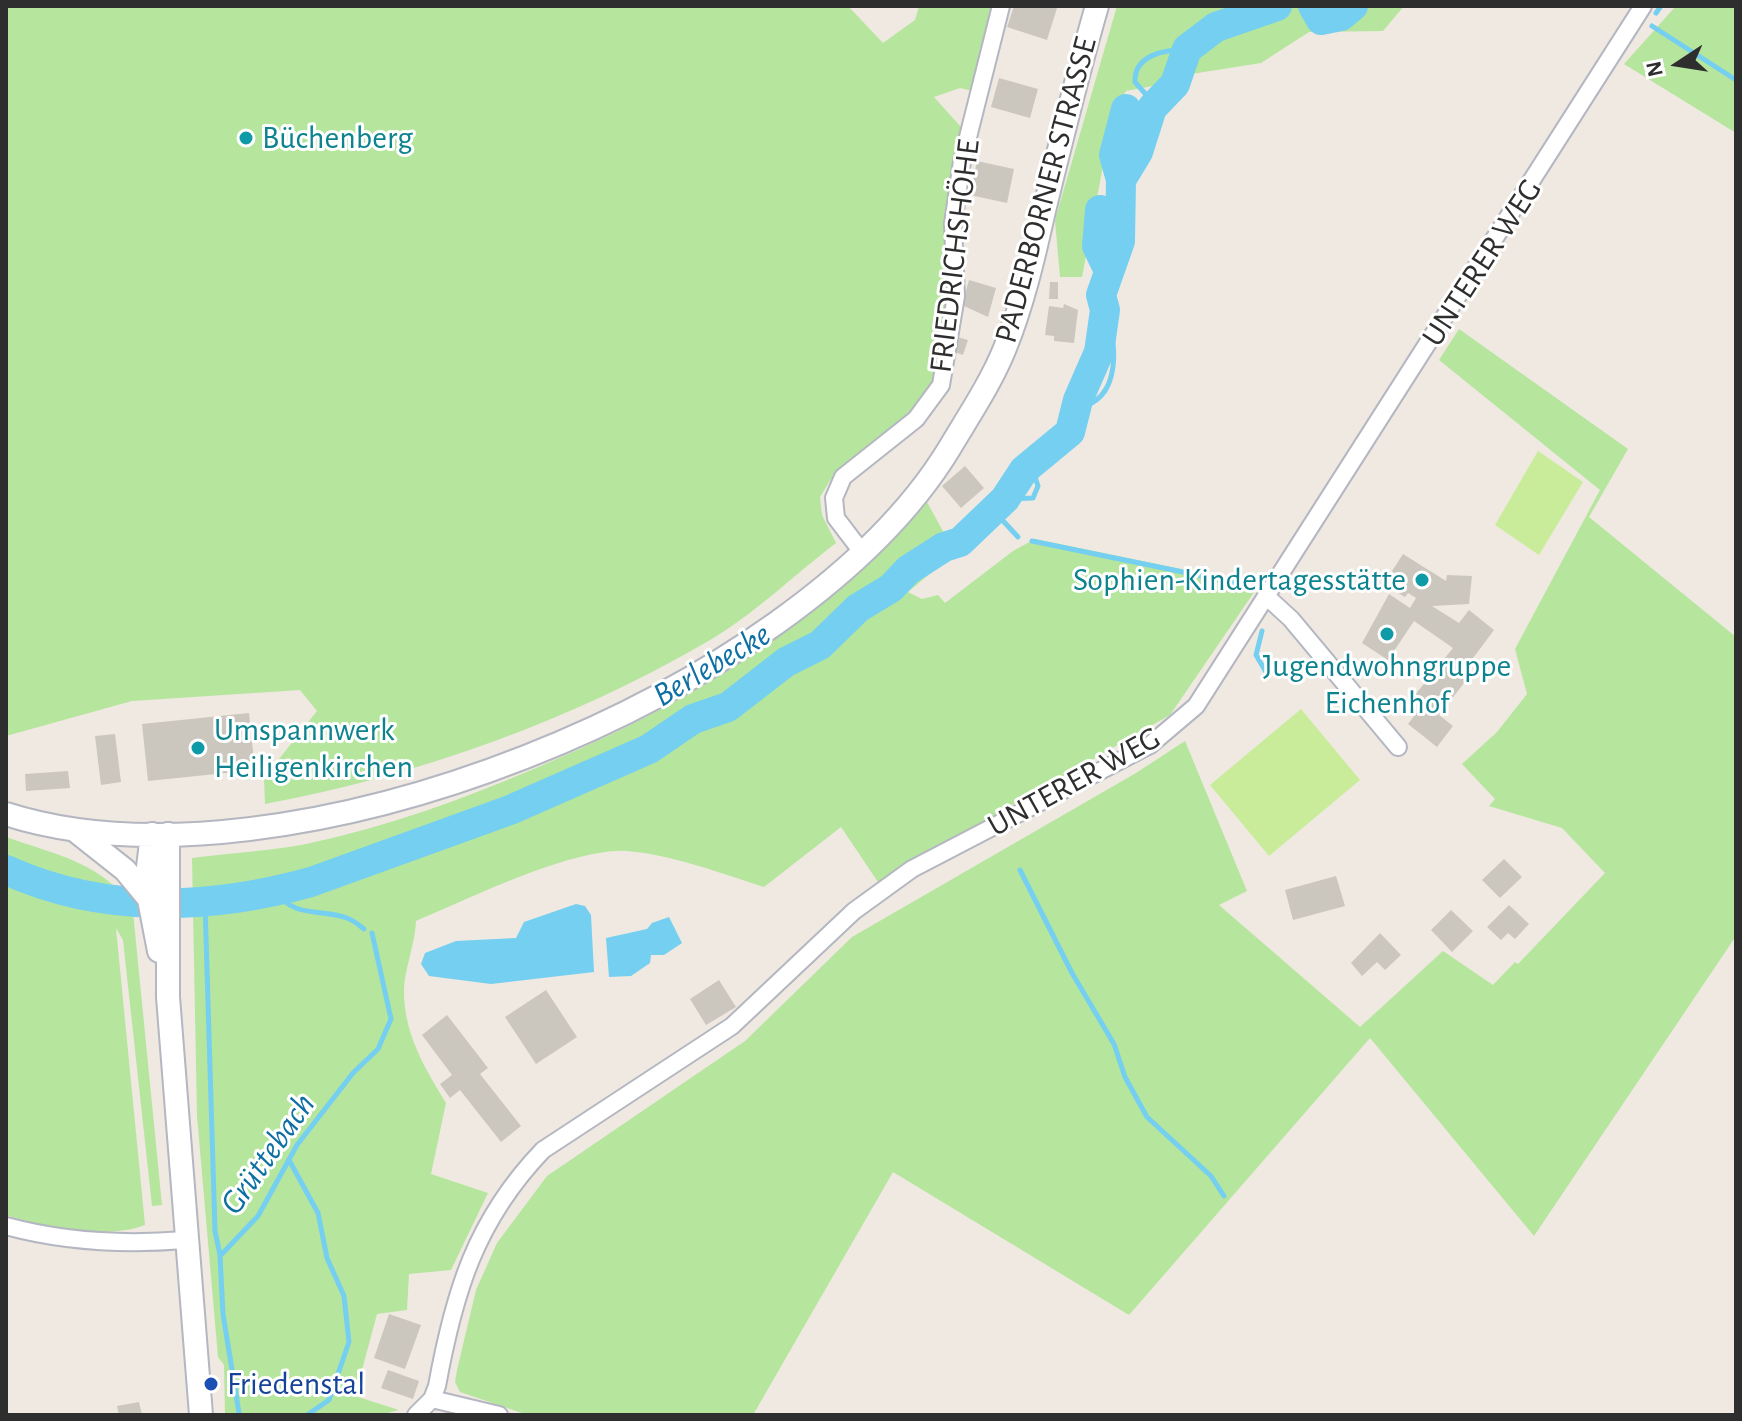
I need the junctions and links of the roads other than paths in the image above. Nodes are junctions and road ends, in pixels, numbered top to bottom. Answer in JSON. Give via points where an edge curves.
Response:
{"nodes":[{"id":1,"x":1001,"y":6,"type":"edge"},
{"id":2,"x":1097,"y":6,"type":"edge"},
{"id":3,"x":1643,"y":6,"type":"edge"},
{"id":4,"x":862,"y":552,"type":"junction"},
{"id":5,"x":1267,"y":597,"type":"junction"},
{"id":6,"x":1398,"y":747,"type":"dead end"},
{"id":7,"x":6,"y":814,"type":"edge"},
{"id":8,"x":77,"y":832,"type":"junction"},
{"id":9,"x":160,"y":834,"type":"junction"},
{"id":10,"x":151,"y":888,"type":"junction"},
{"id":11,"x":6,"y":1226,"type":"edge"},
{"id":12,"x":185,"y":1240,"type":"junction"},
{"id":13,"x":432,"y":1399,"type":"junction"},
{"id":14,"x":201,"y":1415,"type":"edge"},
{"id":15,"x":416,"y":1415,"type":"edge"},
{"id":16,"x":499,"y":1415,"type":"edge"}],
"edges":[{"from":1,"to":4,"type":"street","name":"FRIEDRICHSHÖHE","via":[[962,161],[953,224],[956,296],[941,385],[916,419],[843,477],[834,498],[836,518]]},
{"from":2,"to":4,"type":"main road","name":"PADERBORNER STRASSE","via":[[1005,350],[947,452],[915,497]]},
{"from":3,"to":5,"type":"street","name":"UNTERER WEG"},
{"from":4,"to":9,"type":"main road","name":"PADERBORNER STRASSE","via":[[805,600],[691,677],[536,755],[360,811],[261,828]]},
{"from":5,"to":6,"type":"street"},
{"from":5,"to":13,"type":"street","name":"UNTERER WEG","via":[[1196,706],[1172,729],[912,869],[854,911],[732,1026],[543,1150],[483,1233],[464,1270]]},
{"from":7,"to":8,"type":"main road","name":"PADERBORNER STRASSE"},
{"from":8,"to":9,"type":"main road","name":"PADERBORNER STRASSE"},
{"from":8,"to":10,"type":"main road"},
{"from":9,"to":10,"type":"main road"},
{"from":10,"to":12,"type":"main road","via":[[162,926]]},
{"from":11,"to":12,"type":"street","via":[[46,1237],[108,1243]]},
{"from":12,"to":14,"type":"main road"},
{"from":13,"to":15,"type":"street"},
{"from":13,"to":16,"type":"street"}]}
